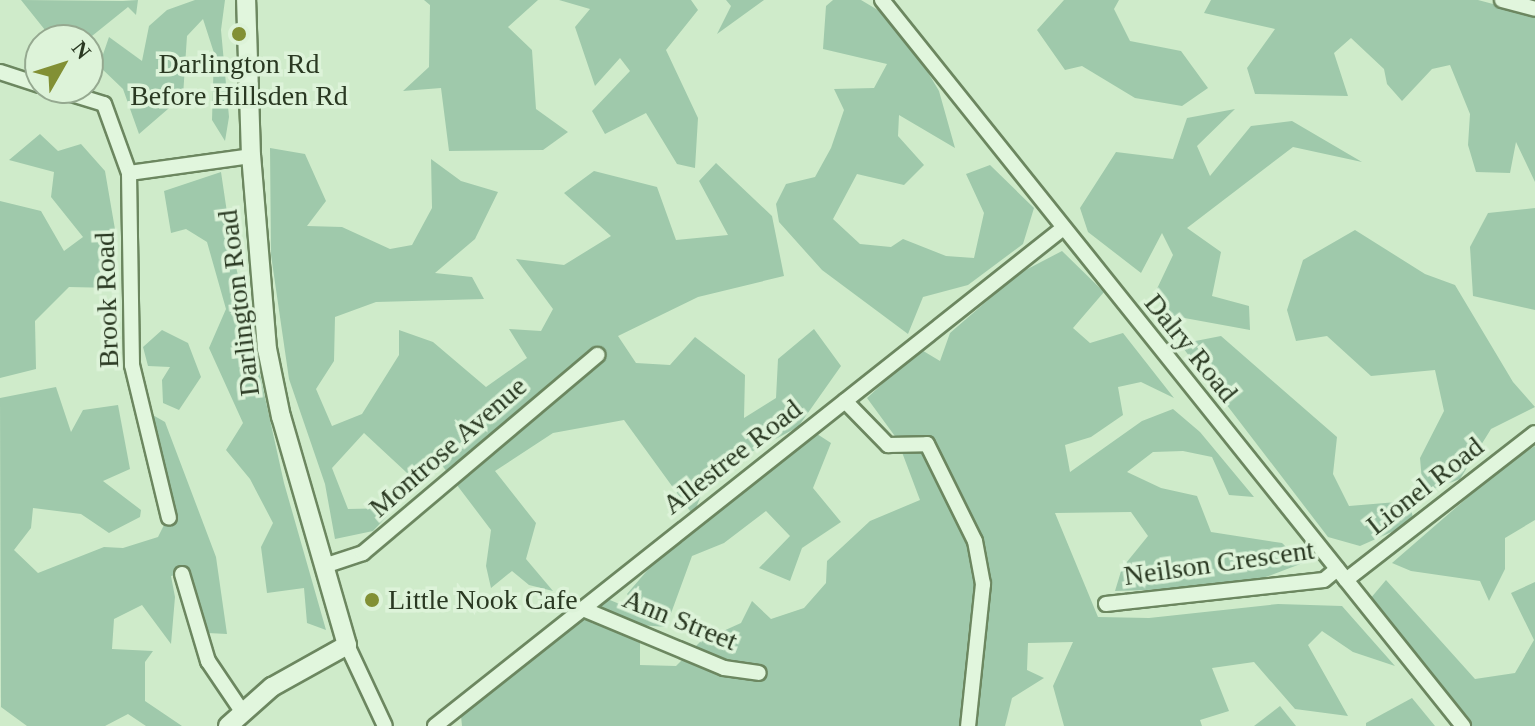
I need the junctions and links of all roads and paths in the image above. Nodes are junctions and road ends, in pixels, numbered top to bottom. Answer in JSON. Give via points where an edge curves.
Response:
{"nodes":[{"id":1,"x":246,"y":0,"type":"edge"},
{"id":2,"x":882,"y":0,"type":"edge"},
{"id":3,"x":1502,"y":0,"type":"edge"},
{"id":4,"x":1535,"y":9,"type":"edge"},
{"id":5,"x":0,"y":72,"type":"edge"},
{"id":6,"x":24,"y":80,"type":"edge"},
{"id":7,"x":104,"y":104,"type":"edge"},
{"id":8,"x":251,"y":156,"type":"junction"},
{"id":9,"x":129,"y":173,"type":"junction"},
{"id":10,"x":1062,"y":229,"type":"junction"},
{"id":11,"x":597,"y":355,"type":"dead end"},
{"id":12,"x":845,"y":401,"type":"junction"},
{"id":13,"x":1535,"y":433,"type":"edge"},
{"id":14,"x":169,"y":518,"type":"dead end"},
{"id":15,"x":324,"y":566,"type":"junction"},
{"id":16,"x":182,"y":574,"type":"dead end"},
{"id":17,"x":1341,"y":575,"type":"junction"},
{"id":18,"x":1106,"y":604,"type":"dead end"},
{"id":19,"x":583,"y":609,"type":"junction"},
{"id":20,"x":347,"y":645,"type":"junction"},
{"id":21,"x":759,"y":673,"type":"dead end"},
{"id":22,"x":232,"y":722,"type":"edge"},
{"id":23,"x":385,"y":726,"type":"edge"},
{"id":24,"x":435,"y":726,"type":"edge"},
{"id":25,"x":968,"y":726,"type":"edge"},
{"id":26,"x":1463,"y":726,"type":"edge"}],
"edges":[{"from":1,"to":8,"type":"street","name":"Darlington Road"},
{"from":2,"to":10,"type":"street","name":"Dalry Road"},
{"from":3,"to":4,"type":"street"},
{"from":5,"to":6,"type":"street"},
{"from":7,"to":9,"type":"street","name":"Brook Road"},
{"from":8,"to":9,"type":"street"},
{"from":8,"to":15,"type":"street","name":"Darlington Road","via":[[267,349]]},
{"from":9,"to":14,"type":"street","name":"Brook Road","via":[[132,365]]},
{"from":10,"to":12,"type":"street","name":"Allestree Road"},
{"from":10,"to":17,"type":"street","name":"Dalry Road"},
{"from":11,"to":15,"type":"street","name":"Montrose Avenue","via":[[363,553]]},
{"from":12,"to":19,"type":"street","name":"Allestree Road"},
{"from":12,"to":25,"type":"street","via":[[888,445],[927,444],[975,541],[983,584]]},
{"from":13,"to":17,"type":"street","name":"Lionel Road"},
{"from":15,"to":20,"type":"street","name":"Darlington Road"},
{"from":16,"to":22,"type":"street"},
{"from":17,"to":18,"type":"street","name":"Neilson Crescent"},
{"from":17,"to":26,"type":"street","name":"Dalry Road"},
{"from":19,"to":21,"type":"street","name":"Ann Street","via":[[724,668]]},
{"from":19,"to":24,"type":"street","name":"Allestree Road"},
{"from":20,"to":22,"type":"street","via":[[295,672]]},
{"from":20,"to":23,"type":"street","name":"Darlington Road"}]}
